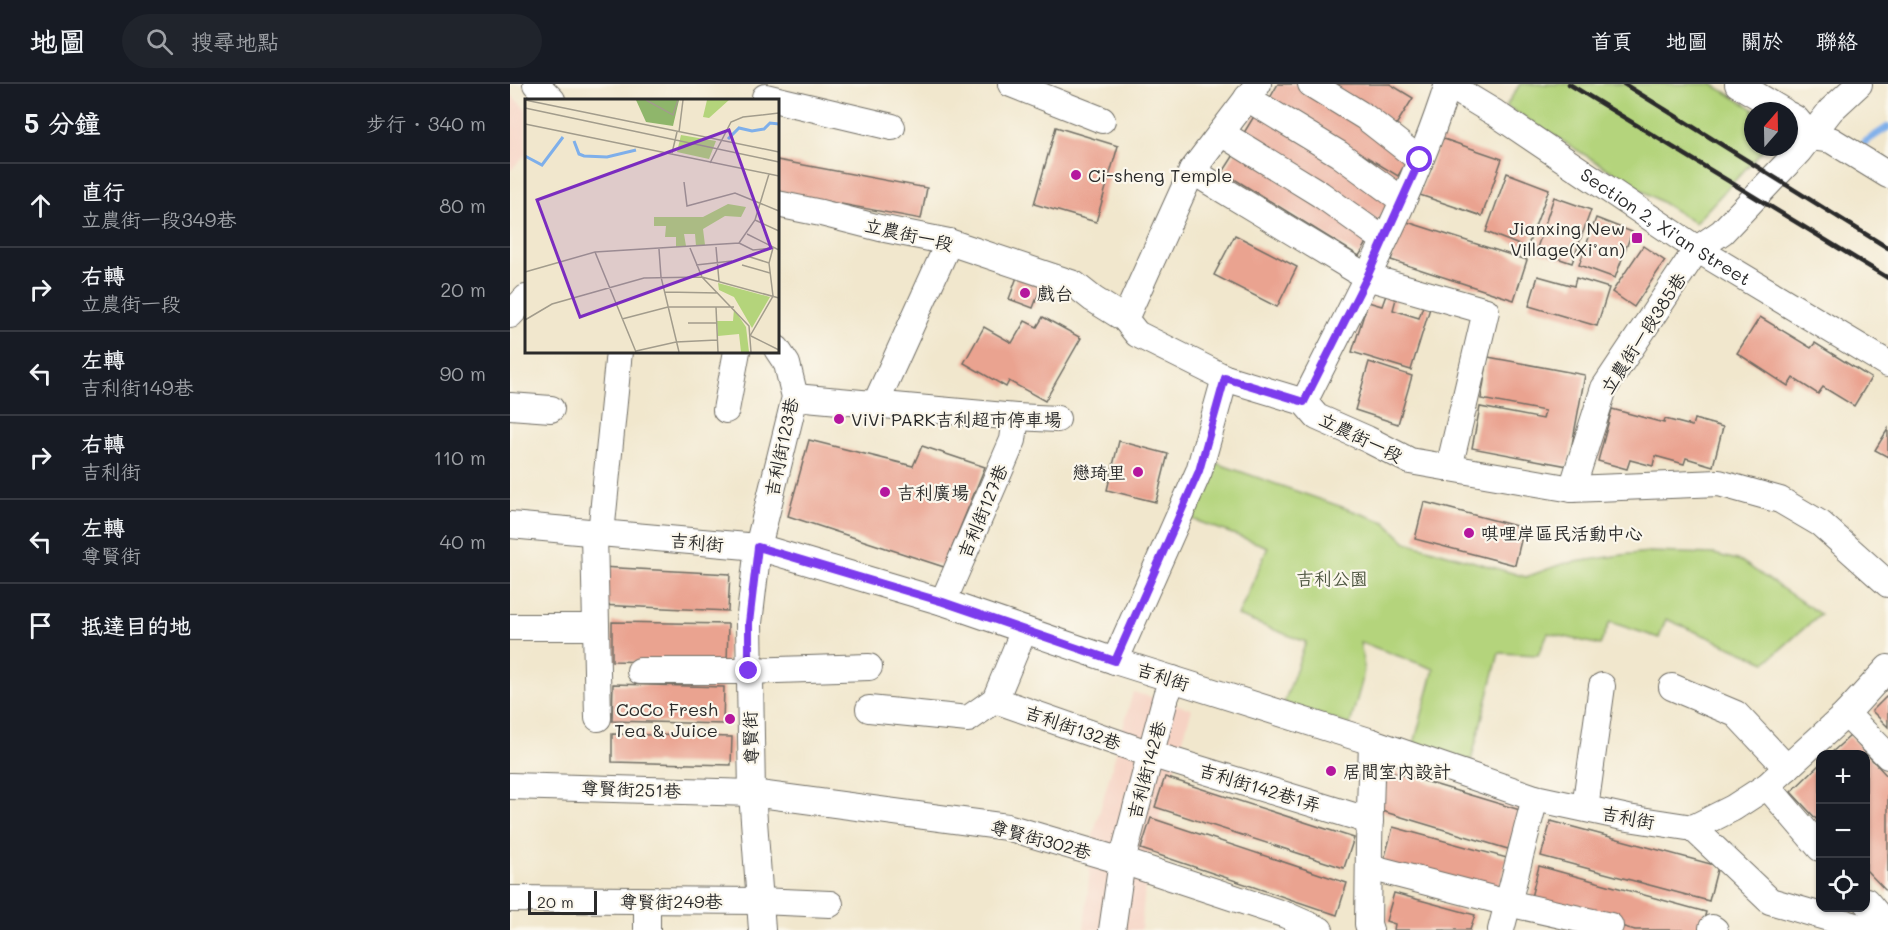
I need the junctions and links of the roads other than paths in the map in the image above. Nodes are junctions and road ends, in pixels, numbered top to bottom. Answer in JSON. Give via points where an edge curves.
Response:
{"nodes":[{"id":1,"x":536,"y":84,"type":"edge"},
{"id":2,"x":1011,"y":84,"type":"edge"},
{"id":3,"x":1311,"y":84,"type":"edge"},
{"id":4,"x":1448,"y":84,"type":"edge"},
{"id":5,"x":1738,"y":84,"type":"edge"},
{"id":6,"x":1859,"y":84,"type":"edge"},
{"id":7,"x":1253,"y":91,"type":"edge"},
{"id":8,"x":1482,"y":93,"type":"edge"},
{"id":9,"x":767,"y":94,"type":"edge"},
{"id":10,"x":551,"y":99,"type":"edge"},
{"id":11,"x":1768,"y":102,"type":"edge"},
{"id":12,"x":1102,"y":120,"type":"dead end"},
{"id":13,"x":1798,"y":121,"type":"edge"},
{"id":14,"x":892,"y":127,"type":"dead end"},
{"id":15,"x":1221,"y":133,"type":"junction"},
{"id":16,"x":1811,"y":137,"type":"junction"},
{"id":17,"x":1420,"y":160,"type":"junction"},
{"id":18,"x":1192,"y":171,"type":"junction"},
{"id":19,"x":1888,"y":175,"type":"edge"},
{"id":20,"x":1402,"y":200,"type":"junction"},
{"id":21,"x":778,"y":204,"type":"edge"},
{"id":22,"x":1384,"y":240,"type":"junction"},
{"id":23,"x":949,"y":242,"type":"junction"},
{"id":24,"x":1698,"y":249,"type":"junction"},
{"id":25,"x":1367,"y":277,"type":"junction"},
{"id":26,"x":525,"y":299,"type":"edge"},
{"id":27,"x":510,"y":315,"type":"edge"},
{"id":28,"x":1125,"y":319,"type":"junction"},
{"id":29,"x":778,"y":350,"type":"edge"},
{"id":30,"x":619,"y":352,"type":"edge"},
{"id":31,"x":737,"y":352,"type":"edge"},
{"id":32,"x":1888,"y":364,"type":"edge"},
{"id":33,"x":1225,"y":378,"type":"junction"},
{"id":34,"x":795,"y":397,"type":"junction"},
{"id":35,"x":1304,"y":402,"type":"junction"},
{"id":36,"x":875,"y":405,"type":"junction"},
{"id":37,"x":510,"y":406,"type":"edge"},
{"id":38,"x":551,"y":410,"type":"dead end"},
{"id":39,"x":726,"y":410,"type":"dead end"},
{"id":40,"x":1016,"y":417,"type":"junction"},
{"id":41,"x":1057,"y":419,"type":"dead end"},
{"id":42,"x":1449,"y":468,"type":"junction"},
{"id":43,"x":1572,"y":489,"type":"junction"},
{"id":44,"x":510,"y":525,"type":"edge"},
{"id":45,"x":598,"y":533,"type":"junction"},
{"id":46,"x":758,"y":547,"type":"junction"},
{"id":47,"x":1888,"y":584,"type":"edge"},
{"id":48,"x":943,"y":602,"type":"junction"},
{"id":49,"x":510,"y":627,"type":"edge"},
{"id":50,"x":596,"y":627,"type":"junction"},
{"id":51,"x":1024,"y":630,"type":"junction"},
{"id":52,"x":1115,"y":661,"type":"junction"},
{"id":53,"x":869,"y":667,"type":"dead end"},
{"id":54,"x":1888,"y":668,"type":"edge"},
{"id":55,"x":640,"y":671,"type":"dead end"},
{"id":56,"x":749,"y":671,"type":"junction"},
{"id":57,"x":1173,"y":679,"type":"junction"},
{"id":58,"x":1602,"y":686,"type":"dead end"},
{"id":59,"x":1672,"y":687,"type":"dead end"},
{"id":60,"x":996,"y":700,"type":"junction"},
{"id":61,"x":869,"y":709,"type":"dead end"},
{"id":62,"x":1846,"y":714,"type":"junction"},
{"id":63,"x":598,"y":718,"type":"dead end"},
{"id":64,"x":1372,"y":742,"type":"junction"},
{"id":65,"x":1150,"y":754,"type":"junction"},
{"id":66,"x":1888,"y":756,"type":"edge"},
{"id":67,"x":1787,"y":768,"type":"junction"},
{"id":68,"x":510,"y":786,"type":"edge"},
{"id":69,"x":1767,"y":786,"type":"junction"},
{"id":70,"x":752,"y":793,"type":"junction"},
{"id":71,"x":1535,"y":798,"type":"junction"},
{"id":72,"x":1585,"y":808,"type":"junction"},
{"id":73,"x":1370,"y":821,"type":"junction"},
{"id":74,"x":1693,"y":828,"type":"junction"},
{"id":75,"x":1816,"y":842,"type":"edge"},
{"id":76,"x":1122,"y":861,"type":"junction"},
{"id":77,"x":1369,"y":867,"type":"junction"},
{"id":78,"x":510,"y":899,"type":"edge"},
{"id":79,"x":647,"y":901,"type":"junction"},
{"id":80,"x":759,"y":901,"type":"junction"},
{"id":81,"x":1508,"y":903,"type":"junction"},
{"id":82,"x":830,"y":904,"type":"dead end"},
{"id":83,"x":1870,"y":906,"type":"edge"},
{"id":84,"x":1610,"y":926,"type":"dead end"},
{"id":85,"x":1888,"y":927,"type":"edge"},
{"id":86,"x":647,"y":930,"type":"edge"},
{"id":87,"x":762,"y":930,"type":"edge"},
{"id":88,"x":1112,"y":930,"type":"edge"},
{"id":89,"x":1320,"y":930,"type":"edge"},
{"id":90,"x":1370,"y":930,"type":"edge"},
{"id":91,"x":1501,"y":930,"type":"edge"},
{"id":92,"x":1870,"y":930,"type":"edge"}],
"edges":[{"from":1,"to":10,"type":"street"},
{"from":2,"to":12,"type":"street"},
{"from":3,"to":17,"type":"street","via":[[1365,117]]},
{"from":4,"to":8,"type":"street","name":"Section 2, Xi'an Street"},
{"from":4,"to":17,"type":"street","via":[[1435,128]]},
{"from":5,"to":11,"type":"street"},
{"from":6,"to":16,"type":"street","via":[[1831,110]]},
{"from":7,"to":15,"type":"street"},
{"from":7,"to":20,"type":"street"},
{"from":8,"to":24,"type":"street","name":"Section 2, Xi'an Street"},
{"from":9,"to":14,"type":"street"},
{"from":13,"to":16,"type":"street"},
{"from":15,"to":18,"type":"street"},
{"from":15,"to":22,"type":"street","via":[[1320,194]]},
{"from":16,"to":19,"type":"street","via":[[1831,140]]},
{"from":16,"to":24,"type":"street","via":[[1722,232]]},
{"from":17,"to":20,"type":"street"},
{"from":18,"to":25,"type":"street"},
{"from":18,"to":28,"type":"street"},
{"from":20,"to":22,"type":"street"},
{"from":21,"to":23,"type":"street","name":"立農街一段"},
{"from":22,"to":25,"type":"street"},
{"from":23,"to":28,"type":"street","name":"立農街一段","via":[[1074,284]]},
{"from":23,"to":36,"type":"street"},
{"from":24,"to":32,"type":"street","name":"Section 2, Xi'an Street"},
{"from":24,"to":43,"type":"street","name":"立農街一段385巷","via":[[1604,388]]},
{"from":25,"to":35,"type":"street"},
{"from":25,"to":42,"type":"street","via":[[1486,311]]},
{"from":26,"to":27,"type":"street"},
{"from":28,"to":33,"type":"street","name":"立農街一段","via":[[1137,334]]},
{"from":29,"to":34,"type":"street","name":"吉利街123巷","via":[[787,364]]},
{"from":30,"to":45,"type":"street"},
{"from":31,"to":39,"type":"street"},
{"from":33,"to":35,"type":"street","name":"立農街一段"},
{"from":33,"to":52,"type":"street","via":[[1199,471]]},
{"from":34,"to":36,"type":"street"},
{"from":34,"to":46,"type":"street","name":"吉利街123巷"},
{"from":35,"to":42,"type":"street","name":"立農街一段","via":[[1317,417],[1410,461]]},
{"from":36,"to":40,"type":"street"},
{"from":37,"to":38,"type":"street"},
{"from":40,"to":41,"type":"street"},
{"from":40,"to":48,"type":"street","name":"吉利街127巷","via":[[1013,440]]},
{"from":42,"to":43,"type":"street","name":"立農街一段"},
{"from":43,"to":47,"type":"street","name":"立農街一段","via":[[1719,483],[1780,500],[1821,524]]},
{"from":44,"to":45,"type":"street","name":"吉利街"},
{"from":45,"to":46,"type":"street","name":"吉利街"},
{"from":45,"to":50,"type":"street"},
{"from":46,"to":48,"type":"street","name":"吉利街"},
{"from":46,"to":56,"type":"street","name":"尊賢街","via":[[749,623]]},
{"from":48,"to":51,"type":"street","name":"吉利街"},
{"from":49,"to":50,"type":"street"},
{"from":50,"to":63,"type":"street"},
{"from":51,"to":52,"type":"street","name":"吉利街"},
{"from":51,"to":60,"type":"street"},
{"from":52,"to":57,"type":"street","name":"吉利街"},
{"from":53,"to":56,"type":"street"},
{"from":54,"to":62,"type":"street"},
{"from":55,"to":56,"type":"street"},
{"from":56,"to":70,"type":"street","name":"尊賢街"},
{"from":57,"to":64,"type":"street","name":"吉利街"},
{"from":57,"to":65,"type":"street","name":"吉利街142巷"},
{"from":58,"to":72,"type":"street"},
{"from":59,"to":67,"type":"street","via":[[1736,714]]},
{"from":60,"to":61,"type":"street","via":[[968,719]]},
{"from":60,"to":65,"type":"street","name":"吉利街132巷"},
{"from":62,"to":66,"type":"street"},
{"from":62,"to":67,"type":"street"},
{"from":64,"to":71,"type":"street","name":"吉利街"},
{"from":64,"to":73,"type":"street"},
{"from":65,"to":73,"type":"street","name":"吉利街142巷1弄"},
{"from":65,"to":76,"type":"street","name":"吉利街142巷"},
{"from":67,"to":69,"type":"street"},
{"from":68,"to":70,"type":"street","name":"尊賢街251巷"},
{"from":69,"to":74,"type":"street"},
{"from":69,"to":75,"type":"street"},
{"from":70,"to":76,"type":"street","name":"尊賢街302巷","via":[[1007,827]]},
{"from":70,"to":80,"type":"street","name":"尊賢街"},
{"from":71,"to":72,"type":"street","name":"吉利街"},
{"from":71,"to":81,"type":"street"},
{"from":72,"to":74,"type":"street","name":"吉利街"},
{"from":73,"to":77,"type":"street"},
{"from":74,"to":92,"type":"street","via":[[1770,901]]},
{"from":76,"to":88,"type":"street","name":"吉利街142巷"},
{"from":76,"to":89,"type":"street","name":"尊賢街302巷"},
{"from":77,"to":81,"type":"street"},
{"from":77,"to":90,"type":"street"},
{"from":78,"to":79,"type":"street","name":"尊賢街249巷"},
{"from":79,"to":80,"type":"street","name":"尊賢街249巷"},
{"from":79,"to":86,"type":"street"},
{"from":80,"to":82,"type":"street","name":"尊賢街249巷"},
{"from":80,"to":87,"type":"street","name":"尊賢街"},
{"from":81,"to":84,"type":"street"},
{"from":81,"to":91,"type":"street"},
{"from":83,"to":85,"type":"street"}]}
